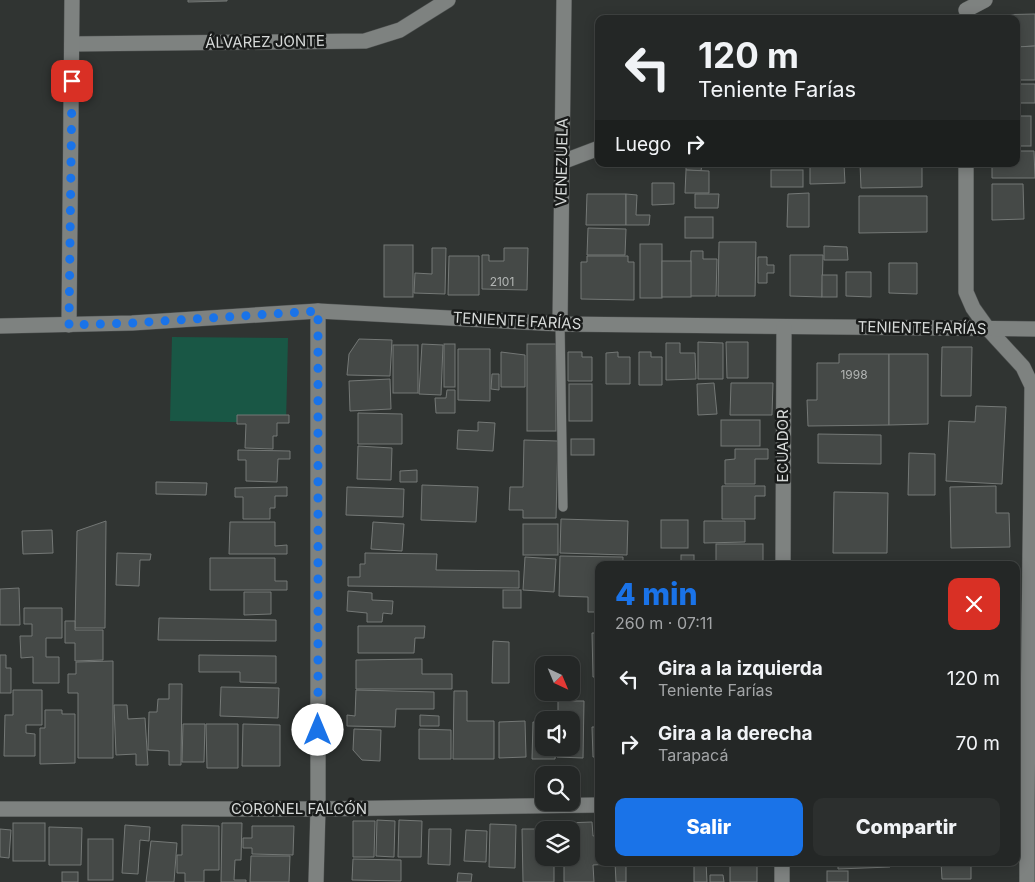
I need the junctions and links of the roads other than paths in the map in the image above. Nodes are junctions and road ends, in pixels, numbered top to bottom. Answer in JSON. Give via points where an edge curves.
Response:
{"nodes":[{"id":1,"x":72,"y":0,"type":"edge"},
{"id":2,"x":448,"y":0,"type":"edge"},
{"id":3,"x":564,"y":0,"type":"edge"},
{"id":4,"x":985,"y":0,"type":"edge"},
{"id":5,"x":966,"y":10,"type":"edge"},
{"id":6,"x":72,"y":44,"type":"junction"},
{"id":7,"x":595,"y":150,"type":"edge"},
{"id":8,"x":562,"y":162,"type":"junction"},
{"id":9,"x":966,"y":167,"type":"edge"},
{"id":10,"x":318,"y":311,"type":"junction"},
{"id":11,"x":560,"y":324,"type":"junction"},
{"id":12,"x":69,"y":325,"type":"junction"},
{"id":13,"x":0,"y":326,"type":"edge"},
{"id":14,"x":784,"y":327,"type":"junction"},
{"id":15,"x":988,"y":329,"type":"junction"},
{"id":16,"x":1035,"y":329,"type":"edge"},
{"id":17,"x":563,"y":507,"type":"dead end"},
{"id":18,"x":783,"y":561,"type":"edge"},
{"id":19,"x":1026,"y":804,"type":"edge"},
{"id":20,"x":595,"y":805,"type":"edge"},
{"id":21,"x":0,"y":809,"type":"edge"},
{"id":22,"x":318,"y":809,"type":"junction"},
{"id":23,"x":782,"y":866,"type":"edge"},
{"id":24,"x":316,"y":882,"type":"edge"},
{"id":25,"x":782,"y":882,"type":"edge"},
{"id":26,"x":1027,"y":882,"type":"edge"}],
"edges":[{"from":1,"to":6,"type":"street"},
{"from":2,"to":6,"type":"street","name":"ÁLVAREZ JONTE","via":[[400,30],[365,41]]},
{"from":3,"to":8,"type":"street","name":"VENEZUELA"},
{"from":4,"to":5,"type":"street"},
{"from":6,"to":12,"type":"street"},
{"from":7,"to":8,"type":"street"},
{"from":8,"to":11,"type":"street","name":"VENEZUELA"},
{"from":9,"to":15,"type":"street","via":[[966,292],[972,308]]},
{"from":10,"to":11,"type":"street","name":"TENIENTE FARÍAS"},
{"from":10,"to":12,"type":"street","name":"TENIENTE FARÍAS"},
{"from":10,"to":22,"type":"street"},
{"from":11,"to":14,"type":"street","name":"TENIENTE FARÍAS"},
{"from":11,"to":17,"type":"lane"},
{"from":12,"to":13,"type":"street","name":"TENIENTE FARÍAS"},
{"from":14,"to":15,"type":"street","name":"TENIENTE FARÍAS"},
{"from":14,"to":18,"type":"street","name":"ECUADOR"},
{"from":15,"to":16,"type":"street","name":"TENIENTE FARÍAS"},
{"from":15,"to":19,"type":"street","via":[[1023,367],[1032,386]]},
{"from":19,"to":26,"type":"street"},
{"from":20,"to":22,"type":"street","name":"CORONEL FALCÓN"},
{"from":21,"to":22,"type":"street","name":"CORONEL FALCÓN"},
{"from":22,"to":24,"type":"street"},
{"from":23,"to":25,"type":"street"}]}
